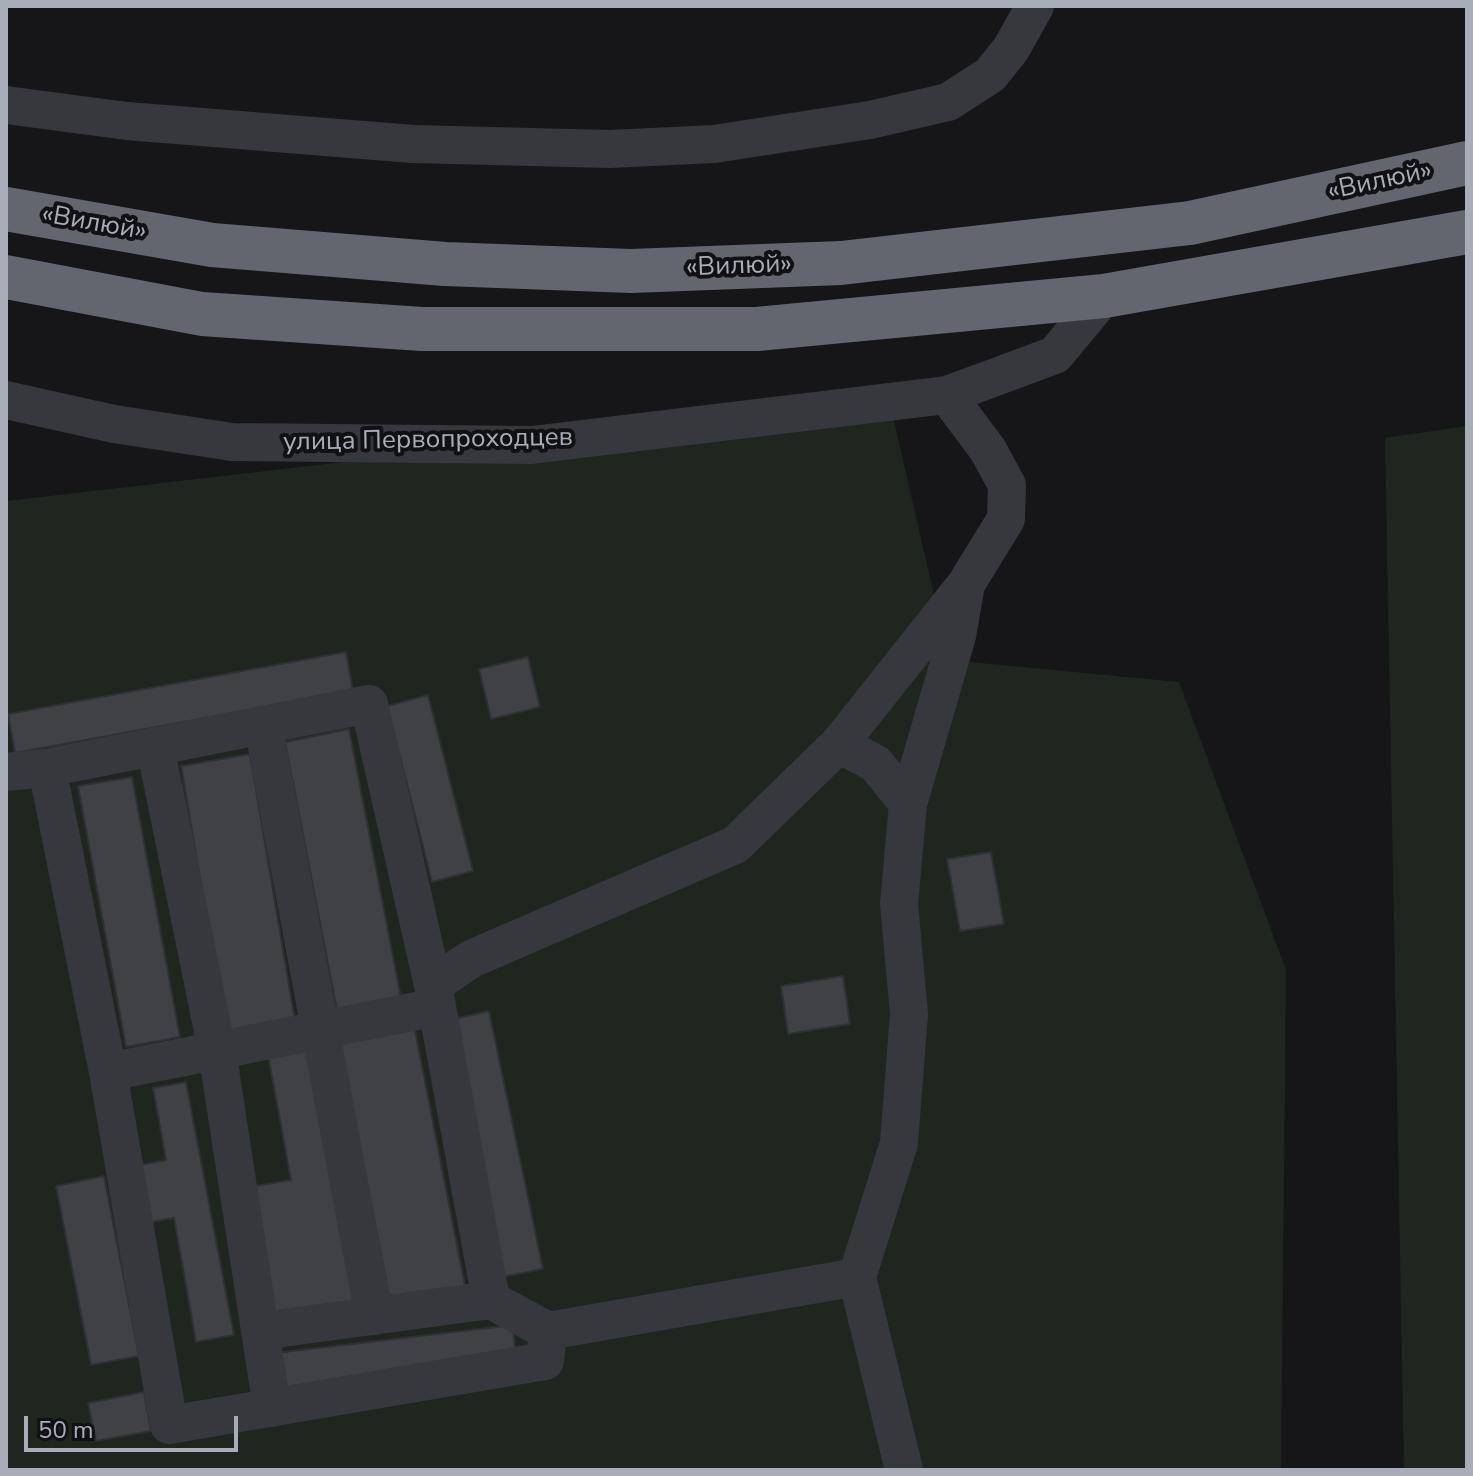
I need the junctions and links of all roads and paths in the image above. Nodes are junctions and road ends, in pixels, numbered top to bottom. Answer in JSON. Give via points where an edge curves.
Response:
{"nodes":[{"id":1,"x":1035,"y":6,"type":"edge"},
{"id":2,"x":6,"y":105,"type":"edge"},
{"id":3,"x":1467,"y":163,"type":"edge"},
{"id":4,"x":6,"y":209,"type":"edge"},
{"id":5,"x":1467,"y":232,"type":"edge"},
{"id":6,"x":6,"y":277,"type":"edge"},
{"id":7,"x":1104,"y":296,"type":"junction"},
{"id":8,"x":947,"y":395,"type":"junction"},
{"id":9,"x":6,"y":400,"type":"edge"},
{"id":10,"x":966,"y":584,"type":"junction"},
{"id":11,"x":263,"y":725,"type":"junction"},
{"id":12,"x":839,"y":744,"type":"junction"},
{"id":13,"x":155,"y":746,"type":"junction"},
{"id":14,"x":47,"y":768,"type":"junction"},
{"id":15,"x":6,"y":772,"type":"edge"},
{"id":16,"x":908,"y":804,"type":"junction"},
{"id":17,"x":435,"y":996,"type":"junction"},
{"id":18,"x":323,"y":1030,"type":"junction"},
{"id":19,"x":217,"y":1051,"type":"junction"},
{"id":20,"x":108,"y":1072,"type":"junction"},
{"id":21,"x":857,"y":1277,"type":"junction"},
{"id":22,"x":491,"y":1300,"type":"junction"},
{"id":23,"x":374,"y":1316,"type":"junction"},
{"id":24,"x":260,"y":1331,"type":"junction"},
{"id":25,"x":548,"y":1331,"type":"junction"},
{"id":26,"x":272,"y":1408,"type":"junction"},
{"id":27,"x":904,"y":1470,"type":"edge"}],
"edges":[{"from":1,"to":2,"type":"street","via":[[990,75],[948,102],[885,118],[714,144],[610,149],[413,144],[127,121]]},
{"from":3,"to":4,"type":"highway","name":"«Вилюй»","via":[[1190,223],[841,263],[631,271],[445,264],[212,245]]},
{"from":5,"to":7,"type":"highway"},
{"from":6,"to":7,"type":"highway","via":[[202,314],[422,329],[757,329]]},
{"from":7,"to":8,"type":"street","name":"улица Первопроходцев","via":[[1055,355]]},
{"from":8,"to":9,"type":"street","name":"улица Первопроходцев","via":[[532,445],[232,442]]},
{"from":8,"to":10,"type":"street","via":[[1007,485],[1006,519]]},
{"from":10,"to":12,"type":"street"},
{"from":10,"to":16,"type":"street","via":[[957,636]]},
{"from":11,"to":13,"type":"street"},
{"from":11,"to":17,"type":"street","via":[[369,704]]},
{"from":11,"to":18,"type":"street"},
{"from":12,"to":16,"type":"street","via":[[876,764]]},
{"from":12,"to":17,"type":"street","via":[[735,845],[471,959]]},
{"from":13,"to":14,"type":"street"},
{"from":13,"to":19,"type":"street"},
{"from":14,"to":15,"type":"street"},
{"from":14,"to":20,"type":"street"},
{"from":16,"to":21,"type":"street","via":[[899,904],[909,1014],[899,1143]]},
{"from":17,"to":18,"type":"street"},
{"from":17,"to":22,"type":"street"},
{"from":18,"to":19,"type":"street"},
{"from":18,"to":23,"type":"street"},
{"from":19,"to":20,"type":"street"},
{"from":19,"to":24,"type":"street"},
{"from":20,"to":26,"type":"street","via":[[169,1425]]},
{"from":21,"to":25,"type":"street"},
{"from":21,"to":27,"type":"street"},
{"from":22,"to":23,"type":"street"},
{"from":22,"to":25,"type":"street"},
{"from":23,"to":24,"type":"street"},
{"from":24,"to":26,"type":"street"},
{"from":25,"to":26,"type":"street","via":[[545,1361]]}]}
